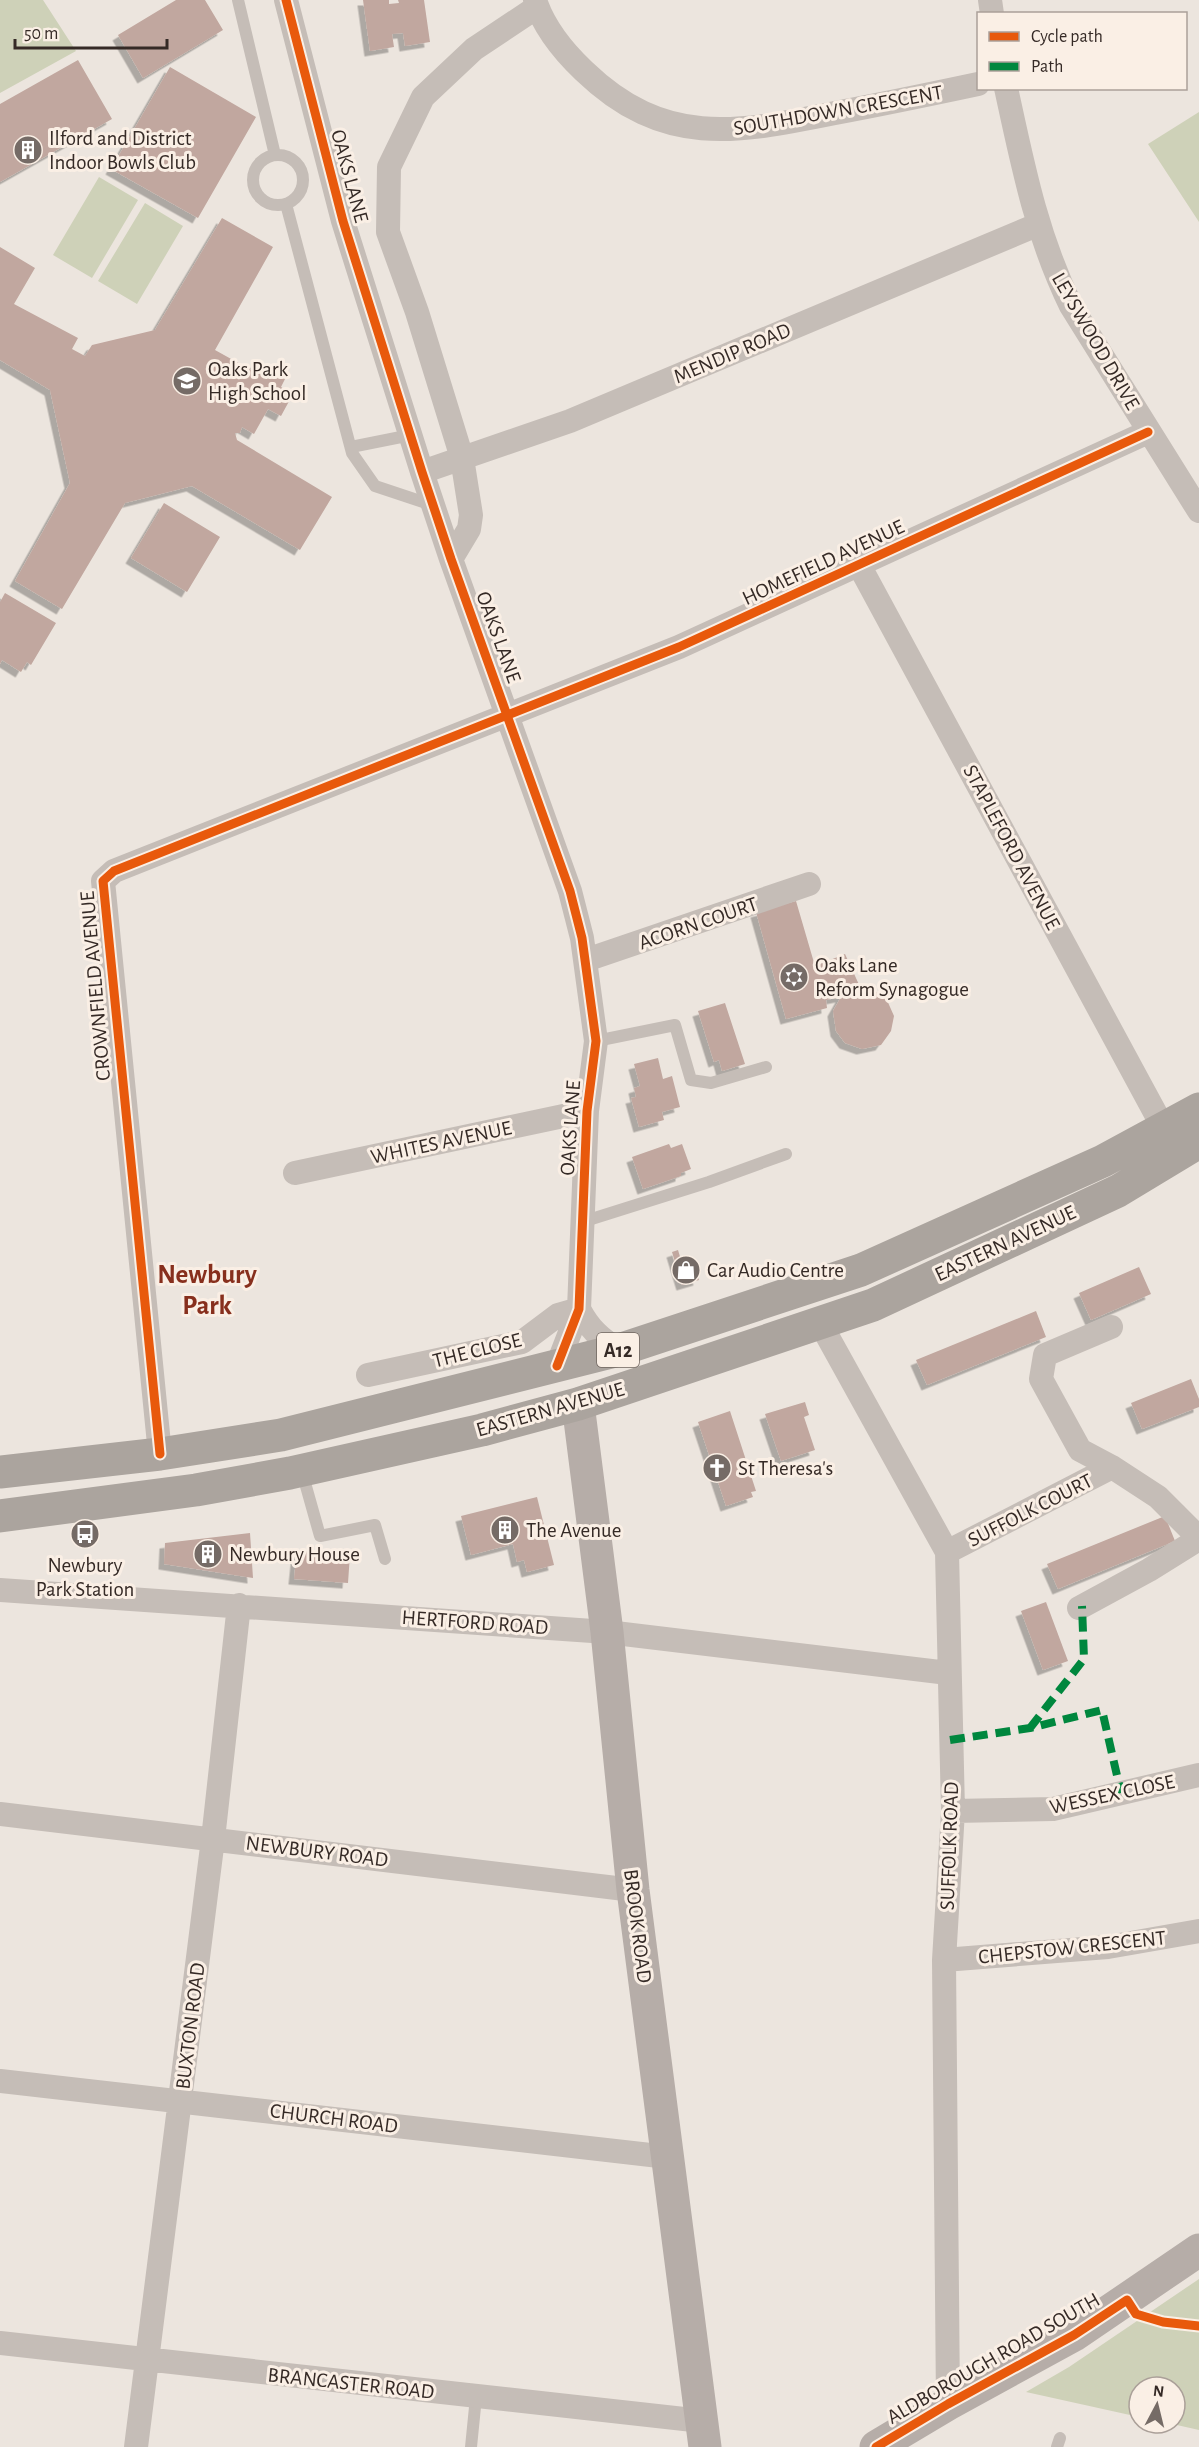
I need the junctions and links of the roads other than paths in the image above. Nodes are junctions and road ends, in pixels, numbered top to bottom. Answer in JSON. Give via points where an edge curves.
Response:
{"nodes":[{"id":1,"x":238,"y":0,"type":"edge"},
{"id":2,"x":286,"y":0,"type":"edge"},
{"id":3,"x":536,"y":4,"type":"edge"},
{"id":4,"x":977,"y":84,"type":"edge"},
{"id":5,"x":1006,"y":90,"type":"edge"},
{"id":6,"x":275,"y":155,"type":"junction"},
{"id":7,"x":286,"y":204,"type":"junction"},
{"id":8,"x":1037,"y":225,"type":"junction"},
{"id":9,"x":1148,"y":432,"type":"junction"},
{"id":10,"x":411,"y":435,"type":"junction"},
{"id":11,"x":351,"y":447,"type":"junction"},
{"id":12,"x":462,"y":458,"type":"junction"},
{"id":13,"x":423,"y":472,"type":"junction"},
{"id":14,"x":434,"y":505,"type":"junction"},
{"id":15,"x":1199,"y":511,"type":"edge"},
{"id":16,"x":451,"y":559,"type":"junction"},
{"id":17,"x":859,"y":565,"type":"junction"},
{"id":18,"x":509,"y":716,"type":"junction"},
{"id":19,"x":809,"y":884,"type":"dead end"},
{"id":20,"x":586,"y":960,"type":"junction"},
{"id":21,"x":596,"y":1041,"type":"junction"},
{"id":22,"x":766,"y":1067,"type":"dead end"},
{"id":23,"x":1199,"y":1109,"type":"edge"},
{"id":24,"x":587,"y":1111,"type":"junction"},
{"id":25,"x":1164,"y":1129,"type":"junction"},
{"id":26,"x":1199,"y":1142,"type":"edge"},
{"id":27,"x":786,"y":1154,"type":"dead end"},
{"id":28,"x":295,"y":1173,"type":"dead end"},
{"id":29,"x":582,"y":1222,"type":"junction"},
{"id":30,"x":579,"y":1309,"type":"junction"},
{"id":31,"x":819,"y":1321,"type":"junction"},
{"id":32,"x":1111,"y":1327,"type":"dead end"},
{"id":33,"x":619,"y":1350,"type":"junction"},
{"id":34,"x":557,"y":1366,"type":"junction"},
{"id":35,"x":368,"y":1375,"type":"dead end"},
{"id":36,"x":578,"y":1404,"type":"junction"},
{"id":37,"x":160,"y":1454,"type":"junction"},
{"id":38,"x":1112,"y":1467,"type":"junction"},
{"id":39,"x":302,"y":1471,"type":"junction"},
{"id":40,"x":0,"y":1472,"type":"edge"},
{"id":41,"x":0,"y":1516,"type":"edge"},
{"id":42,"x":1199,"y":1538,"type":"edge"},
{"id":43,"x":946,"y":1552,"type":"junction"},
{"id":44,"x":386,"y":1559,"type":"dead end"},
{"id":45,"x":0,"y":1590,"type":"edge"},
{"id":46,"x":239,"y":1605,"type":"junction"},
{"id":47,"x":1079,"y":1608,"type":"dead end"},
{"id":48,"x":607,"y":1632,"type":"junction"},
{"id":49,"x":948,"y":1672,"type":"junction"},
{"id":50,"x":1199,"y":1775,"type":"edge"},
{"id":51,"x":953,"y":1811,"type":"junction"},
{"id":52,"x":0,"y":1814,"type":"edge"},
{"id":53,"x":213,"y":1839,"type":"junction"},
{"id":54,"x":633,"y":1890,"type":"junction"},
{"id":55,"x":1199,"y":1931,"type":"edge"},
{"id":56,"x":944,"y":1960,"type":"junction"},
{"id":57,"x":0,"y":2081,"type":"edge"},
{"id":58,"x":181,"y":2101,"type":"junction"},
{"id":59,"x":668,"y":2157,"type":"junction"},
{"id":60,"x":1199,"y":2250,"type":"edge"},
{"id":61,"x":1127,"y":2300,"type":"junction"},
{"id":62,"x":1199,"y":2326,"type":"edge"},
{"id":63,"x":0,"y":2343,"type":"edge"},
{"id":64,"x":147,"y":2361,"type":"junction"},
{"id":65,"x":476,"y":2397,"type":"junction"},
{"id":66,"x":948,"y":2404,"type":"junction"},
{"id":67,"x":704,"y":2434,"type":"edge"},
{"id":68,"x":881,"y":2446,"type":"edge"},
{"id":69,"x":136,"y":2447,"type":"edge"},
{"id":70,"x":471,"y":2447,"type":"edge"}],
"edges":[{"from":1,"to":6,"type":"lane"},
{"from":2,"to":10,"type":"street","name":"OAKS LANE","via":[[343,221]]},
{"from":3,"to":4,"type":"street","name":"SOUTHDOWN CRESCENT","via":[[566,53],[602,88],[637,111],[671,124],[703,130],[756,129]]},
{"from":3,"to":12,"type":"street","name":"OAKS LANE","via":[[474,49],[423,97],[389,167],[388,232]]},
{"from":5,"to":8,"type":"street","name":"LEYSWOOD DRIVE"},
{"from":6,"to":7,"type":"lane","via":[[297,164],[303,179],[298,194]]},
{"from":6,"to":7,"type":"lane","via":[[255,169],[253,186],[269,204]]},
{"from":7,"to":11,"type":"lane"},
{"from":8,"to":9,"type":"street","name":"LEYSWOOD DRIVE","via":[[1071,306]]},
{"from":8,"to":12,"type":"street","name":"MENDIP ROAD","via":[[570,421]]},
{"from":9,"to":15,"type":"street","name":"LEYSWOOD DRIVE"},
{"from":9,"to":17,"type":"street","name":"HOMEFIELD AVENUE"},
{"from":10,"to":11,"type":"lane"},
{"from":10,"to":13,"type":"street","name":"OAKS LANE"},
{"from":11,"to":14,"type":"lane","via":[[375,486]]},
{"from":12,"to":13,"type":"street","name":"MENDIP ROAD"},
{"from":12,"to":16,"type":"street","name":"OAKS LANE","via":[[471,515],[469,529]]},
{"from":13,"to":14,"type":"street","name":"OAKS LANE"},
{"from":14,"to":16,"type":"street","name":"OAKS LANE"},
{"from":16,"to":18,"type":"street","name":"OAKS LANE"},
{"from":17,"to":18,"type":"street","name":"HOMEFIELD AVENUE","via":[[679,647]]},
{"from":17,"to":25,"type":"street","name":"STAPLEFORD AVENUE"},
{"from":18,"to":20,"type":"street","name":"OAKS LANE","via":[[570,891]]},
{"from":18,"to":37,"type":"street","name":"CROWNFIELD AVENUE","via":[[114,871],[103,881]]},
{"from":19,"to":20,"type":"street","name":"ACORN COURT"},
{"from":20,"to":21,"type":"street","name":"OAKS LANE"},
{"from":21,"to":22,"type":"lane","via":[[675,1025],[690,1080],[711,1083]]},
{"from":21,"to":24,"type":"street","name":"OAKS LANE"},
{"from":23,"to":25,"type":"highway","name":"EASTERN AVENUE","number":"A12"},
{"from":24,"to":28,"type":"street","name":"WHITES AVENUE"},
{"from":24,"to":29,"type":"street","name":"OAKS LANE"},
{"from":25,"to":33,"type":"highway","name":"EASTERN AVENUE","number":"A12","via":[[1103,1161],[861,1270]]},
{"from":26,"to":31,"type":"highway","name":"EASTERN AVENUE","number":"A12","via":[[1107,1196],[873,1305]]},
{"from":27,"to":29,"type":"lane"},
{"from":29,"to":30,"type":"street","name":"OAKS LANE"},
{"from":30,"to":33,"type":"street","via":[[588,1326]]},
{"from":30,"to":34,"type":"street","name":"OAKS LANE"},
{"from":30,"to":35,"type":"street","name":"THE CLOSE","via":[[553,1318],[522,1342]]},
{"from":31,"to":36,"type":"highway","name":"EASTERN AVENUE","number":"A12"},
{"from":31,"to":43,"type":"street","name":"SUFFOLK ROAD"},
{"from":32,"to":38,"type":"street","name":"SUFFOLK COURT","via":[[1045,1355],[1041,1379],[1080,1450]]},
{"from":33,"to":34,"type":"highway","name":"EASTERN AVENUE","number":"A12"},
{"from":34,"to":37,"type":"highway","name":"EASTERN AVENUE","number":"A12","via":[[281,1435]]},
{"from":36,"to":39,"type":"highway","name":"EASTERN AVENUE","number":"A12"},
{"from":36,"to":48,"type":"street","name":"BROOK ROAD"},
{"from":37,"to":40,"type":"highway","name":"EASTERN AVENUE","number":"A12"},
{"from":38,"to":42,"type":"street","name":"SUFFOLK COURT","via":[[1158,1497]]},
{"from":38,"to":43,"type":"street","name":"SUFFOLK COURT"},
{"from":39,"to":41,"type":"highway","name":"EASTERN AVENUE","number":"A12","via":[[196,1490]]},
{"from":39,"to":44,"type":"lane","via":[[320,1536],[375,1525]]},
{"from":42,"to":47,"type":"street","name":"SUFFOLK COURT"},
{"from":43,"to":49,"type":"street","name":"SUFFOLK ROAD"},
{"from":45,"to":46,"type":"street","name":"HERTFORD ROAD"},
{"from":46,"to":48,"type":"street","name":"HERTFORD ROAD"},
{"from":46,"to":53,"type":"street","name":"BUXTON ROAD"},
{"from":48,"to":49,"type":"street","name":"HERTFORD ROAD"},
{"from":48,"to":54,"type":"street","name":"BROOK ROAD"},
{"from":49,"to":51,"type":"street","name":"SUFFOLK ROAD"},
{"from":50,"to":51,"type":"street","name":"WESSEX CLOSE","via":[[1053,1809]]},
{"from":51,"to":56,"type":"street","name":"SUFFOLK ROAD"},
{"from":52,"to":53,"type":"street","name":"NEWBURY ROAD"},
{"from":53,"to":54,"type":"street","name":"NEWBURY ROAD"},
{"from":53,"to":58,"type":"street","name":"BUXTON ROAD"},
{"from":54,"to":59,"type":"street","name":"BROOK ROAD"},
{"from":55,"to":56,"type":"street","name":"CHEPSTOW CRESCENT","via":[[1108,1947]]},
{"from":56,"to":66,"type":"street","name":"SUFFOLK ROAD"},
{"from":57,"to":58,"type":"street","name":"CHURCH ROAD"},
{"from":58,"to":59,"type":"street","name":"CHURCH ROAD"},
{"from":58,"to":64,"type":"street","name":"BUXTON ROAD"},
{"from":59,"to":67,"type":"street","name":"BROOK ROAD"},
{"from":60,"to":61,"type":"street","name":"ALDBOROUGH ROAD SOUTH"},
{"from":61,"to":62,"type":"lane","via":[[1136,2314]]},
{"from":61,"to":66,"type":"street","name":"ALDBOROUGH ROAD SOUTH","via":[[1074,2335]]},
{"from":63,"to":64,"type":"street","name":"BRANCASTER ROAD"},
{"from":64,"to":65,"type":"street","name":"BRANCASTER ROAD"},
{"from":64,"to":69,"type":"street","name":"BUXTON ROAD"},
{"from":65,"to":67,"type":"street","name":"BRANCASTER ROAD"},
{"from":65,"to":70,"type":"lane"},
{"from":66,"to":68,"type":"street","name":"ALDBOROUGH ROAD SOUTH"}]}
